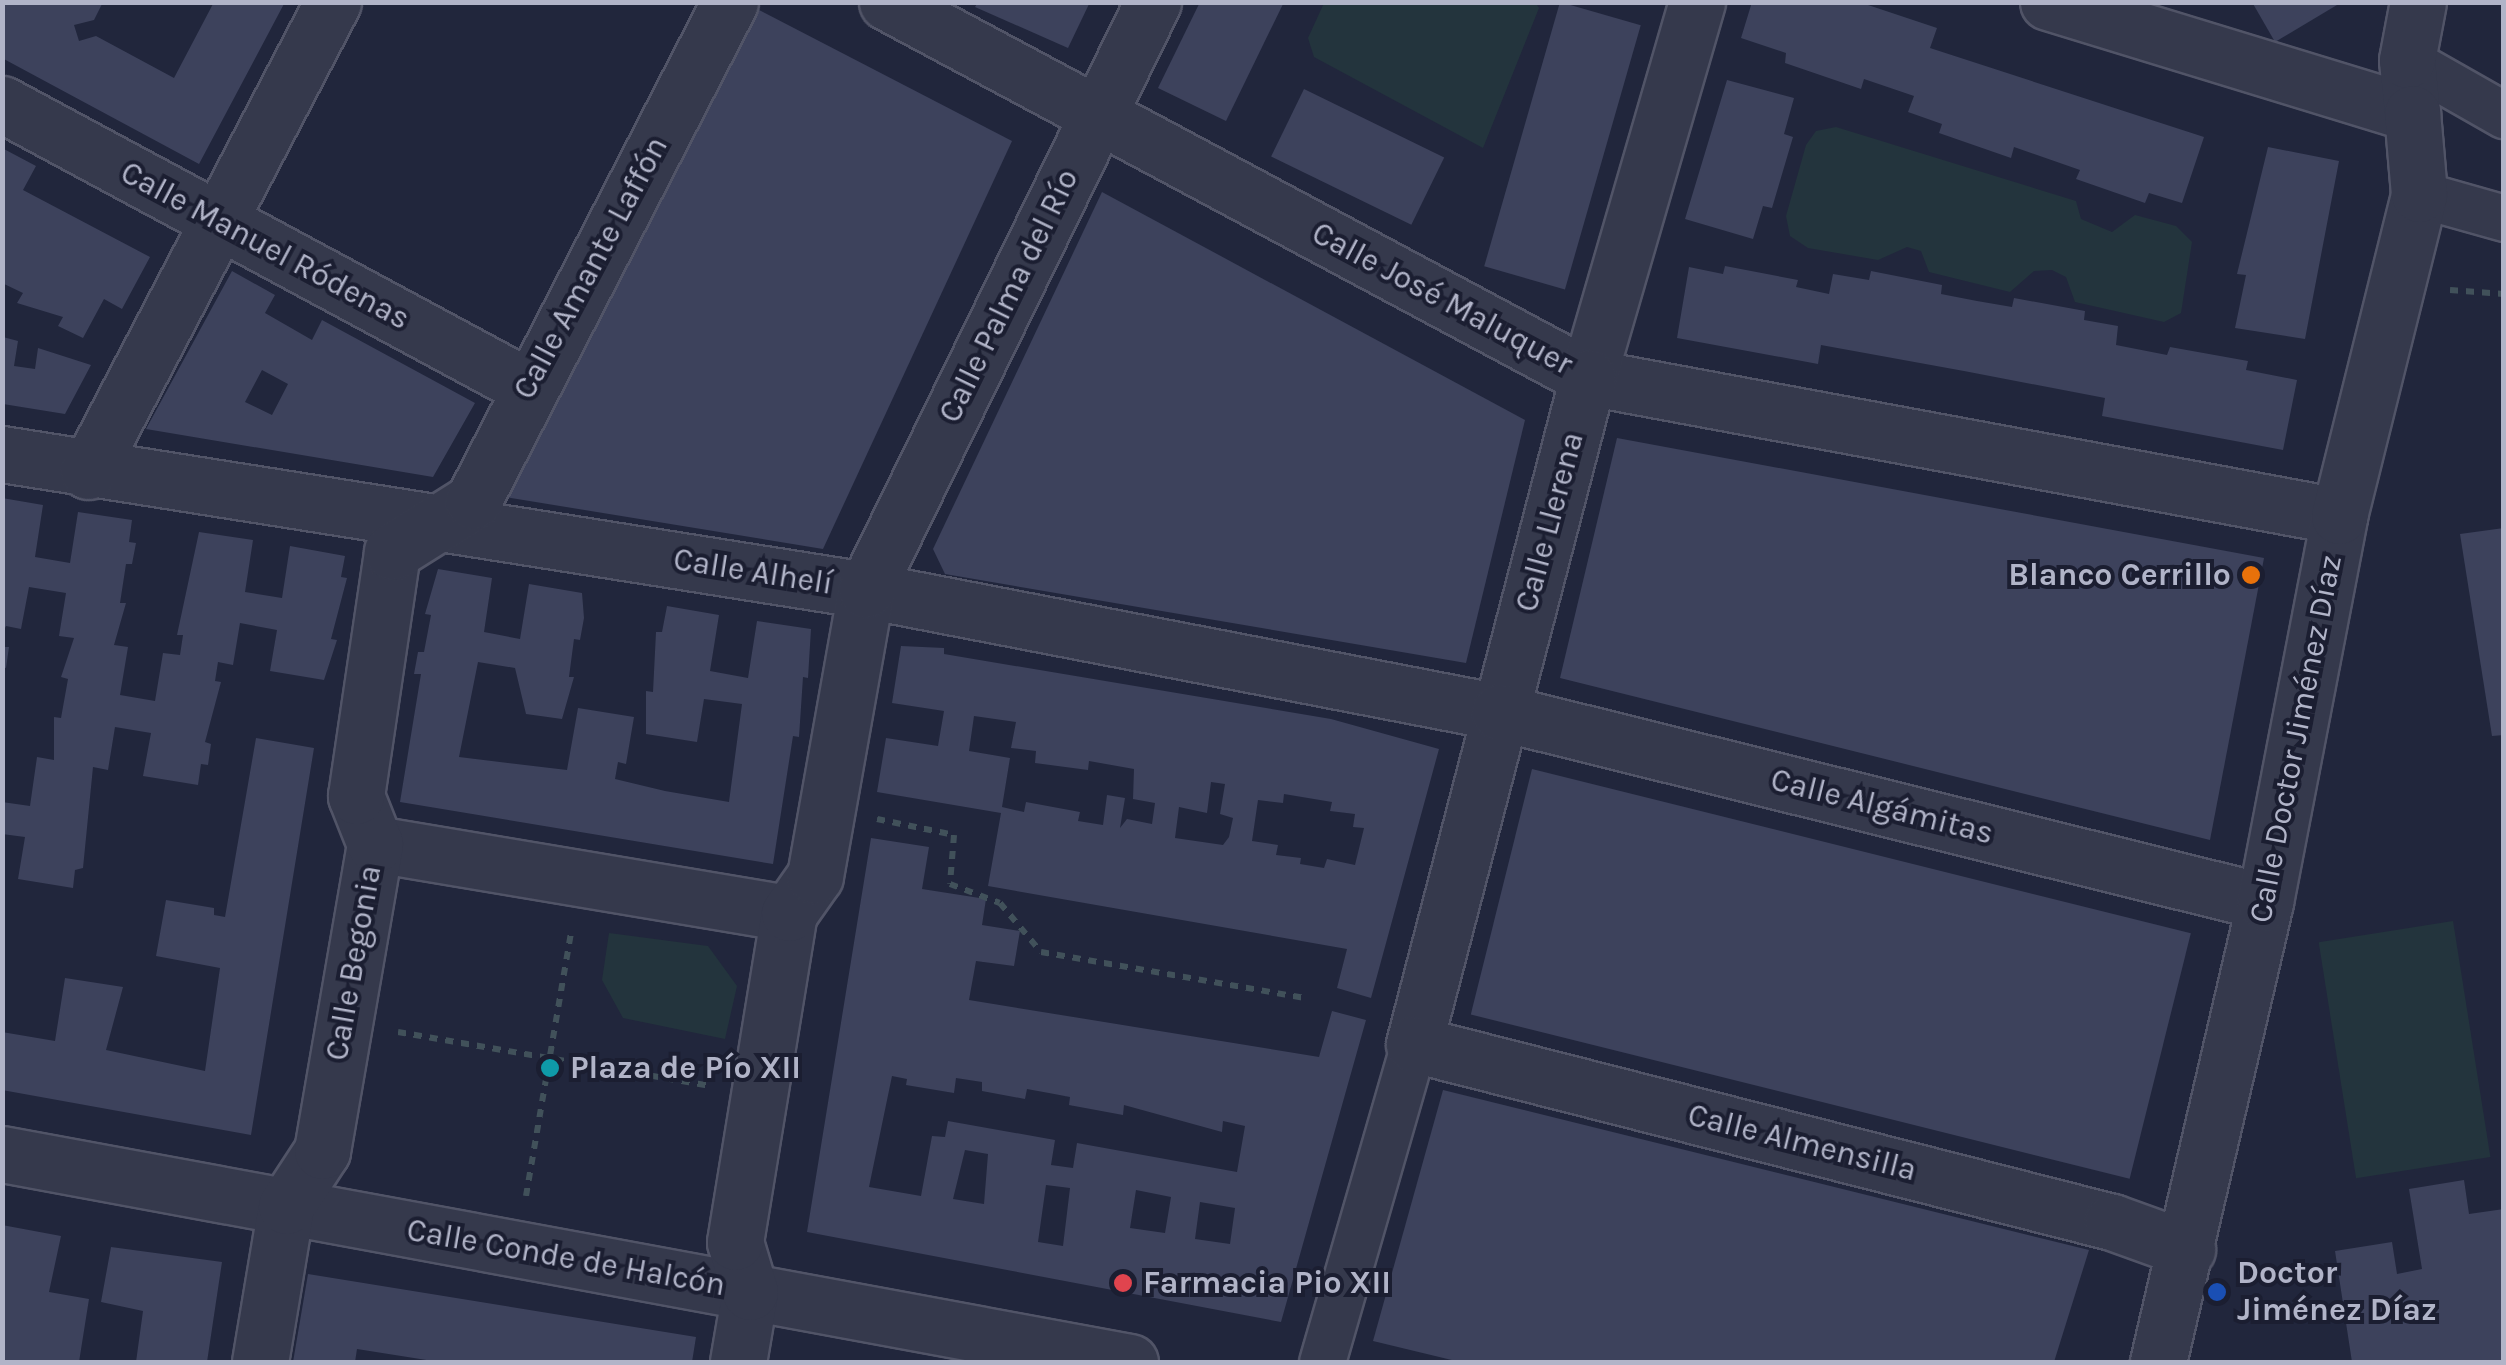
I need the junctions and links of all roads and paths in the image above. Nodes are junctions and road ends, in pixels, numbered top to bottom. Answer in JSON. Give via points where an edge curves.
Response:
{"nodes":[{"id":1,"x":333,"y":2,"type":"edge"},
{"id":2,"x":730,"y":2,"type":"edge"},
{"id":3,"x":887,"y":2,"type":"edge"},
{"id":4,"x":1153,"y":2,"type":"edge"},
{"id":5,"x":1697,"y":2,"type":"edge"},
{"id":6,"x":2048,"y":2,"type":"edge"},
{"id":7,"x":2418,"y":2,"type":"edge"},
{"id":8,"x":2407,"y":60,"type":"junction"},
{"id":9,"x":2,"y":104,"type":"edge"},
{"id":10,"x":2412,"y":114,"type":"junction"},
{"id":11,"x":2504,"y":115,"type":"edge"},
{"id":12,"x":1098,"y":116,"type":"junction"},
{"id":13,"x":2418,"y":194,"type":"junction"},
{"id":14,"x":2504,"y":218,"type":"edge"},
{"id":15,"x":218,"y":220,"type":"junction"},
{"id":16,"x":2446,"y":290,"type":"dead end"},
{"id":17,"x":2504,"y":294,"type":"edge"},
{"id":18,"x":1588,"y":378,"type":"junction"},
{"id":19,"x":528,"y":387,"type":"junction"},
{"id":20,"x":2,"y":454,"type":"edge"},
{"id":21,"x":88,"y":471,"type":"junction"},
{"id":22,"x":2339,"y":516,"type":"junction"},
{"id":23,"x":440,"y":522,"type":"junction"},
{"id":24,"x":866,"y":590,"type":"junction"},
{"id":25,"x":1499,"y":712,"type":"junction"},
{"id":26,"x":827,"y":809,"type":"junction"},
{"id":27,"x":374,"y":844,"type":"junction"},
{"id":28,"x":2266,"y":902,"type":"junction"},
{"id":29,"x":575,"y":911,"type":"dead end"},
{"id":30,"x":789,"y":913,"type":"junction"},
{"id":31,"x":1305,"y":998,"type":"dead end"},
{"id":32,"x":377,"y":1028,"type":"dead end"},
{"id":33,"x":1414,"y":1044,"type":"junction"},
{"id":34,"x":548,"y":1059,"type":"junction"},
{"id":35,"x":722,"y":1088,"type":"dead end"},
{"id":36,"x":2,"y":1154,"type":"edge"},
{"id":37,"x":286,"y":1206,"type":"junction"},
{"id":38,"x":522,"y":1216,"type":"dead end"},
{"id":39,"x":2187,"y":1249,"type":"junction"},
{"id":40,"x":750,"y":1292,"type":"junction"},
{"id":41,"x":260,"y":1362,"type":"edge"},
{"id":42,"x":738,"y":1362,"type":"edge"},
{"id":43,"x":1130,"y":1362,"type":"edge"},
{"id":44,"x":1322,"y":1362,"type":"edge"},
{"id":45,"x":2158,"y":1362,"type":"edge"}],
"edges":[{"from":1,"to":15,"type":"street"},
{"from":2,"to":19,"type":"street","name":"Calle Amante Laffón"},
{"from":3,"to":12,"type":"street","name":"Calle José Maluquer"},
{"from":4,"to":12,"type":"street","name":"Calle Palma del Río"},
{"from":5,"to":18,"type":"street","name":"Calle Llerena"},
{"from":6,"to":10,"type":"street"},
{"from":7,"to":8,"type":"street","name":"Calle Doctor Jiménez Díaz"},
{"from":8,"to":10,"type":"street","name":"Calle Doctor Jiménez Díaz"},
{"from":8,"to":11,"type":"street"},
{"from":9,"to":15,"type":"street","name":"Calle Manuel Ródenas"},
{"from":10,"to":13,"type":"street","name":"Calle Doctor Jiménez Díaz"},
{"from":12,"to":18,"type":"street","name":"Calle José Maluquer"},
{"from":12,"to":24,"type":"street","name":"Calle Palma del Río"},
{"from":13,"to":14,"type":"street"},
{"from":13,"to":22,"type":"street","name":"Calle Doctor Jiménez Díaz"},
{"from":15,"to":19,"type":"street","name":"Calle Manuel Ródenas"},
{"from":15,"to":21,"type":"street"},
{"from":16,"to":17,"type":"path"},
{"from":18,"to":22,"type":"street","name":"Calle José Maluquer"},
{"from":18,"to":25,"type":"street","name":"Calle Llerena"},
{"from":19,"to":23,"type":"street","name":"Calle Amante Laffón","via":[[473,500]]},
{"from":20,"to":21,"type":"street","name":"Calle Alhelí"},
{"from":21,"to":23,"type":"street","name":"Calle Alhelí"},
{"from":22,"to":28,"type":"street","name":"Calle Doctor Jiménez Díaz"},
{"from":23,"to":24,"type":"street","name":"Calle Alhelí"},
{"from":23,"to":27,"type":"street","name":"Calle Begonia","via":[[392,552],[356,796]]},
{"from":24,"to":25,"type":"street","name":"Calle Alhelí"},
{"from":24,"to":26,"type":"street","name":"Calle Palma del Río"},
{"from":25,"to":28,"type":"street","name":"Calle Algámitas"},
{"from":25,"to":33,"type":"street","name":"Calle Llerena"},
{"from":26,"to":30,"type":"street","name":"Calle Palma del Río","via":[[815,876]]},
{"from":26,"to":31,"type":"path","via":[[954,835],[950,884],[1000,902],[1040,952]]},
{"from":27,"to":30,"type":"street"},
{"from":27,"to":37,"type":"street","name":"Calle Begonia","via":[[322,1151]]},
{"from":28,"to":39,"type":"street","name":"Calle Doctor Jiménez Díaz"},
{"from":29,"to":34,"type":"path"},
{"from":30,"to":40,"type":"street","via":[[735,1242]]},
{"from":32,"to":34,"type":"path"},
{"from":33,"to":39,"type":"street","name":"Calle Almensilla","via":[[2124,1225]]},
{"from":33,"to":44,"type":"street"},
{"from":34,"to":35,"type":"path"},
{"from":34,"to":38,"type":"path"},
{"from":36,"to":37,"type":"street","name":"Calle Conde de Halcón"},
{"from":37,"to":40,"type":"street","name":"Calle Conde de Halcón"},
{"from":37,"to":41,"type":"street","name":"Calle Begonia"},
{"from":39,"to":45,"type":"street","name":"Calle Doctor Jiménez Díaz"},
{"from":40,"to":42,"type":"street"},
{"from":40,"to":43,"type":"street","name":"Calle Conde de Halcón"}]}
